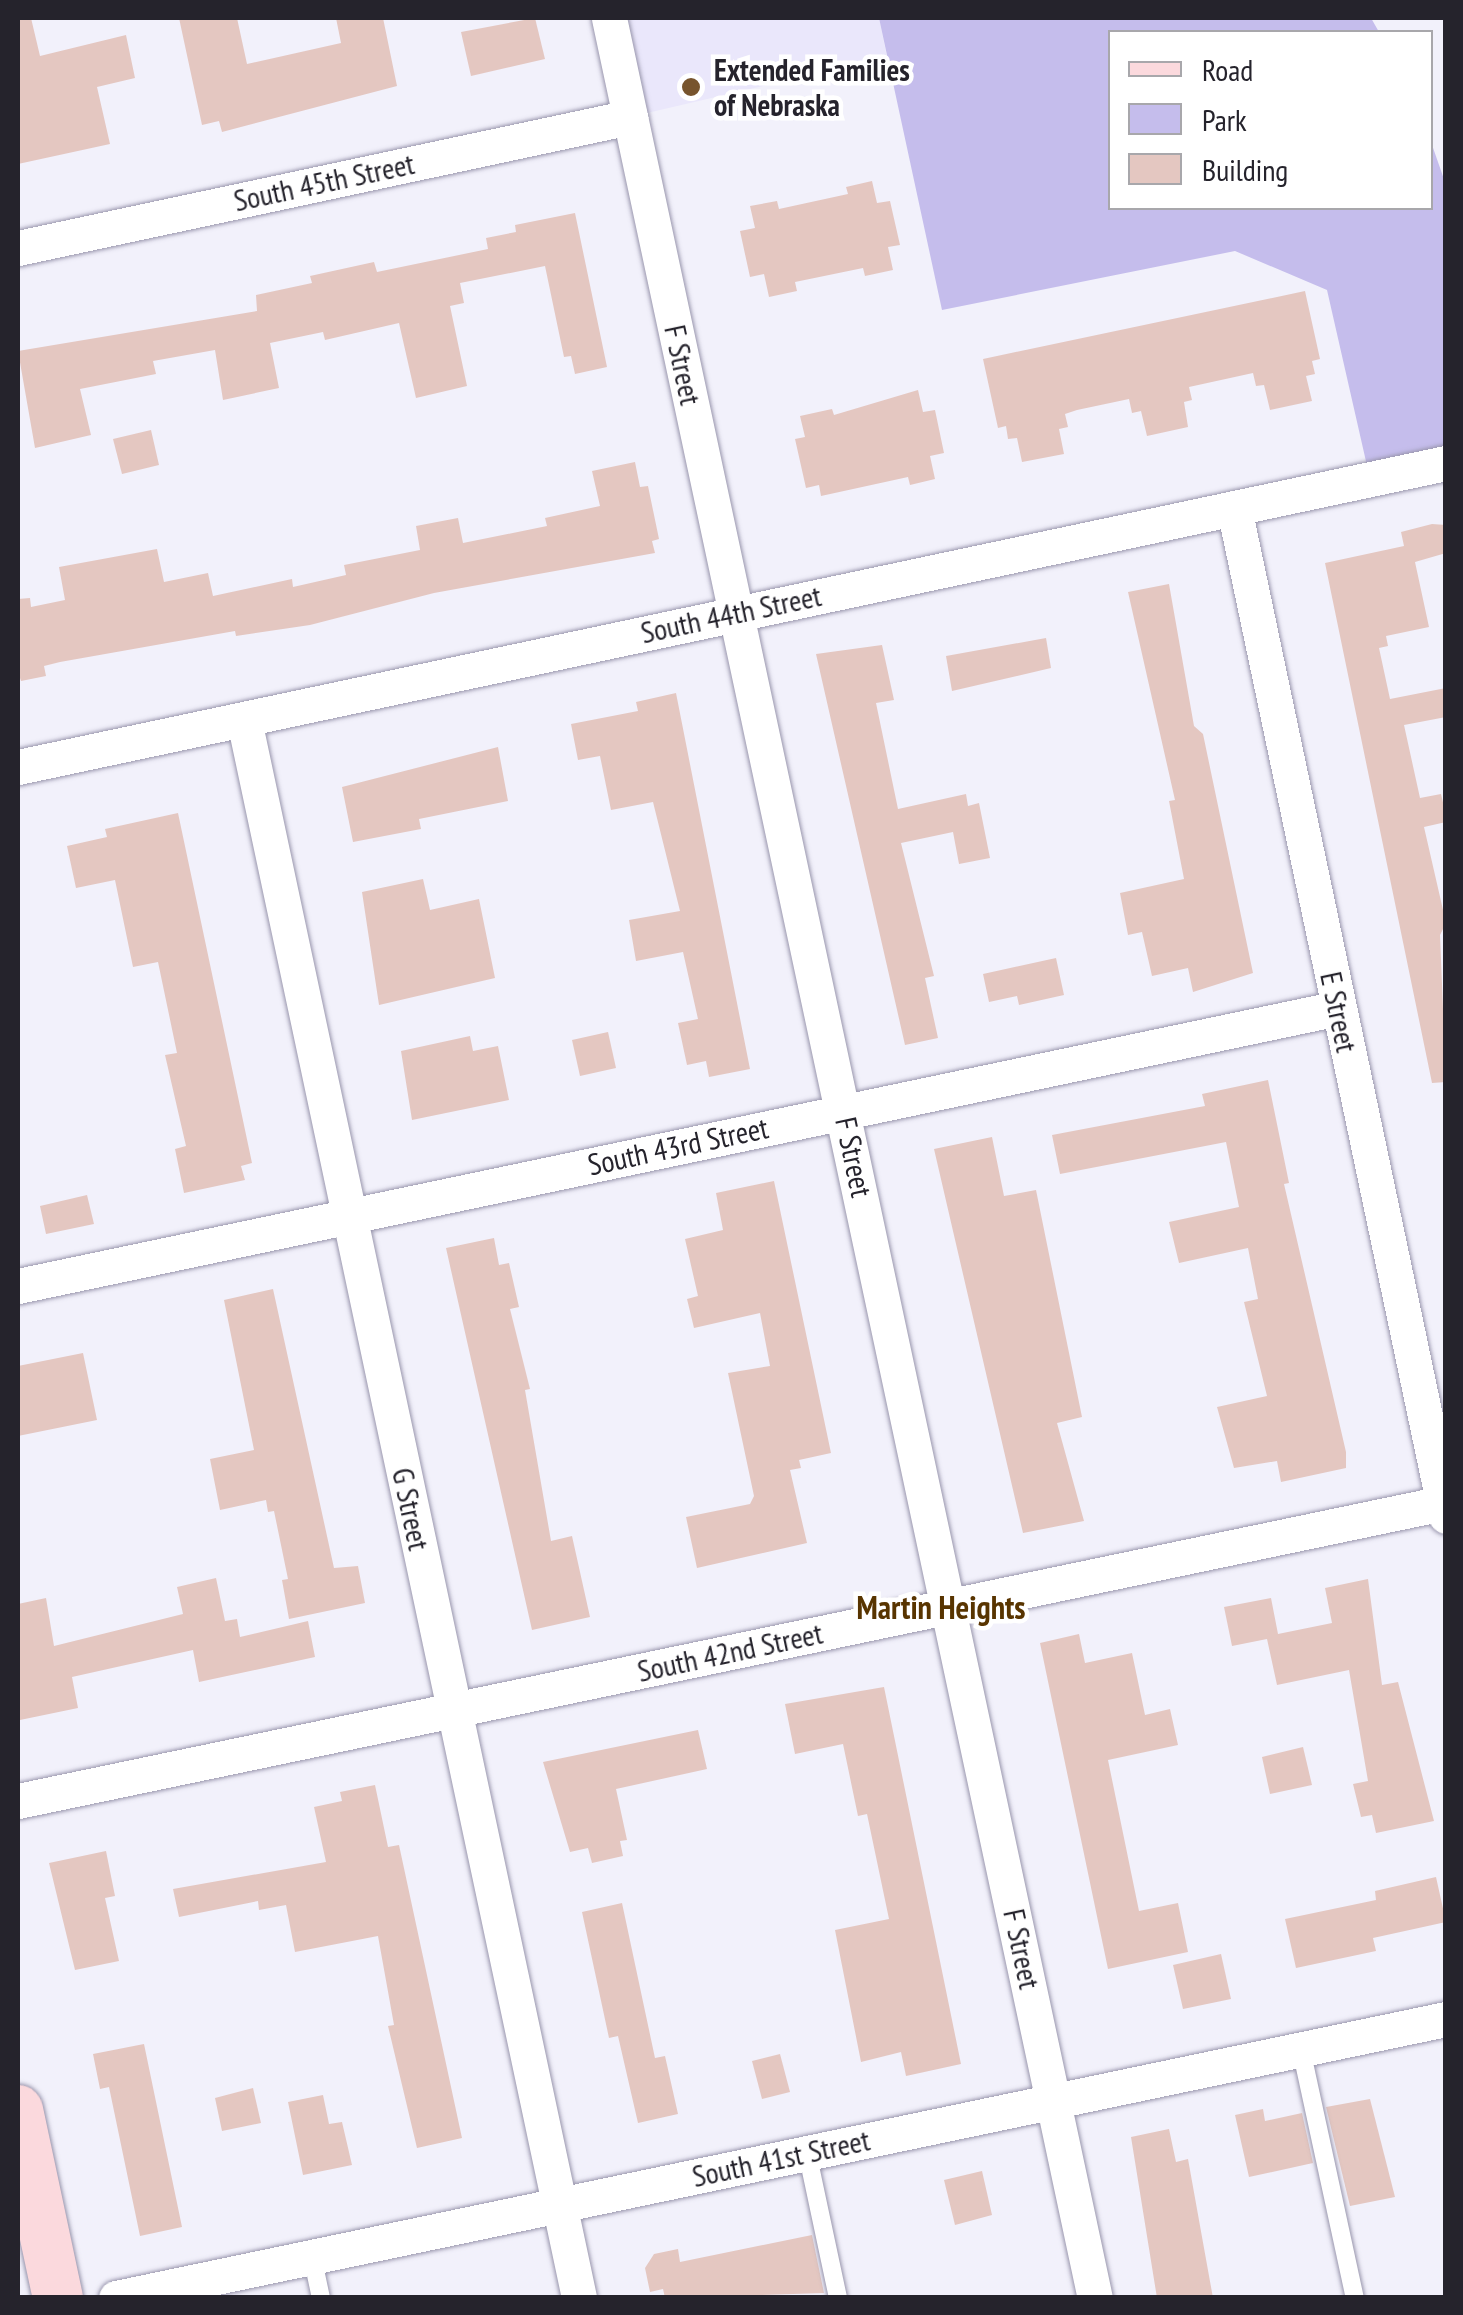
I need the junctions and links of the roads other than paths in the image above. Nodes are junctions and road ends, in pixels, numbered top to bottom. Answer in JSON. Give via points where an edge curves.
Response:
{"nodes":[{"id":1,"x":609,"y":18,"type":"edge"},
{"id":2,"x":630,"y":117,"type":"junction"},
{"id":3,"x":18,"y":248,"type":"edge"},
{"id":4,"x":1446,"y":463,"type":"edge"},
{"id":5,"x":1234,"y":508,"type":"junction"},
{"id":6,"x":737,"y":613,"type":"junction"},
{"id":7,"x":244,"y":720,"type":"junction"},
{"id":8,"x":18,"y":767,"type":"edge"},
{"id":9,"x":1338,"y":1008,"type":"junction"},
{"id":10,"x":845,"y":1111,"type":"junction"},
{"id":11,"x":349,"y":1215,"type":"junction"},
{"id":12,"x":18,"y":1286,"type":"edge"},
{"id":13,"x":1444,"y":1510,"type":"edge"},
{"id":14,"x":949,"y":1606,"type":"junction"},
{"id":15,"x":454,"y":1709,"type":"junction"},
{"id":16,"x":18,"y":1802,"type":"edge"},
{"id":17,"x":1446,"y":2018,"type":"edge"},
{"id":18,"x":1301,"y":2049,"type":"junction"},
{"id":19,"x":1053,"y":2101,"type":"junction"},
{"id":20,"x":18,"y":2110,"type":"edge"},
{"id":21,"x":807,"y":2152,"type":"junction"},
{"id":22,"x":559,"y":2204,"type":"junction"},
{"id":23,"x":312,"y":2256,"type":"junction"},
{"id":24,"x":58,"y":2298,"type":"edge"},
{"id":25,"x":116,"y":2298,"type":"edge"},
{"id":26,"x":320,"y":2298,"type":"edge"},
{"id":27,"x":579,"y":2298,"type":"edge"},
{"id":28,"x":838,"y":2298,"type":"edge"},
{"id":29,"x":1095,"y":2298,"type":"edge"},
{"id":30,"x":1354,"y":2298,"type":"edge"}],
"edges":[{"from":1,"to":2,"type":"street","name":"F Street"},
{"from":2,"to":3,"type":"street","name":"South 45th Street"},
{"from":2,"to":6,"type":"street","name":"F Street"},
{"from":4,"to":5,"type":"street","name":"South 44th Street"},
{"from":5,"to":6,"type":"street","name":"South 44th Street"},
{"from":5,"to":9,"type":"street","name":"E Street"},
{"from":6,"to":7,"type":"street","name":"South 44th Street"},
{"from":6,"to":10,"type":"street","name":"F Street"},
{"from":7,"to":8,"type":"street","name":"South 44th Street"},
{"from":7,"to":11,"type":"street","name":"G Street"},
{"from":9,"to":10,"type":"street","name":"South 43rd Street"},
{"from":9,"to":13,"type":"street","name":"E Street"},
{"from":10,"to":11,"type":"street","name":"South 43rd Street"},
{"from":10,"to":14,"type":"street","name":"F Street"},
{"from":11,"to":12,"type":"street","name":"South 43rd Street"},
{"from":11,"to":15,"type":"street","name":"G Street"},
{"from":13,"to":14,"type":"street","name":"South 42nd Street"},
{"from":14,"to":15,"type":"street","name":"South 42nd Street"},
{"from":14,"to":19,"type":"street","name":"F Street"},
{"from":15,"to":16,"type":"street","name":"South 42nd Street"},
{"from":15,"to":22,"type":"street","name":"G Street"},
{"from":17,"to":18,"type":"street","name":"South 41st Street"},
{"from":18,"to":19,"type":"street","name":"South 41st Street"},
{"from":18,"to":30,"type":"lane"},
{"from":19,"to":21,"type":"street","name":"South 41st Street"},
{"from":19,"to":29,"type":"street","name":"F Street"},
{"from":20,"to":24,"type":"main road"},
{"from":21,"to":22,"type":"street","name":"South 41st Street"},
{"from":21,"to":28,"type":"lane"},
{"from":22,"to":23,"type":"street","name":"South 41st Street"},
{"from":22,"to":27,"type":"street","name":"G Street"},
{"from":23,"to":25,"type":"street","name":"South 41st Street"},
{"from":23,"to":26,"type":"lane"}]}
